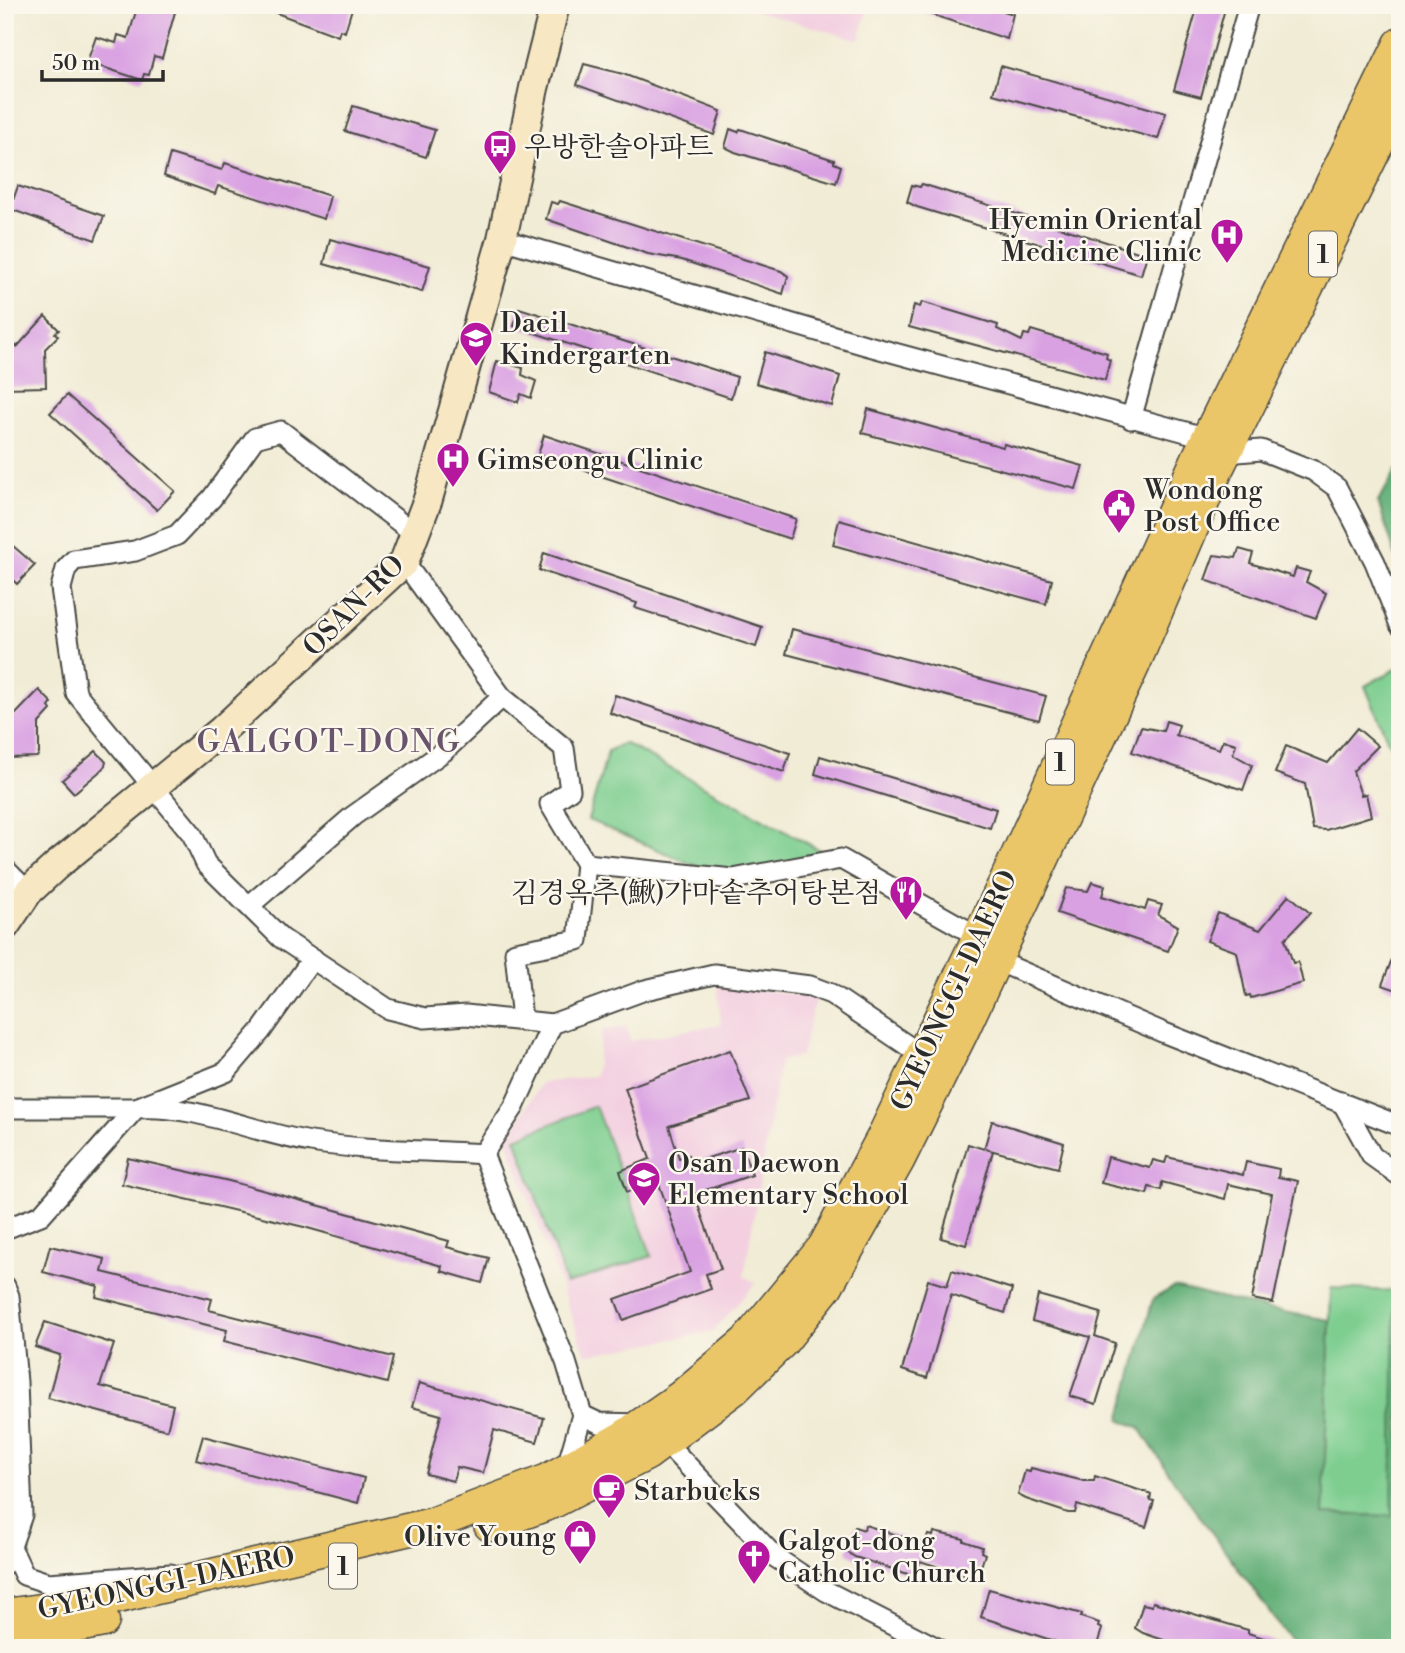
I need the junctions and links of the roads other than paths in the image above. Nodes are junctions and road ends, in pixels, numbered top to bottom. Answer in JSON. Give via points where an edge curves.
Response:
{"nodes":[{"id":1,"x":555,"y":5,"type":"edge"},
{"id":2,"x":1249,"y":5,"type":"edge"},
{"id":3,"x":1400,"y":44,"type":"edge"},
{"id":4,"x":1400,"y":99,"type":"edge"},
{"id":5,"x":502,"y":239,"type":"junction"},
{"id":6,"x":1247,"y":409,"type":"junction"},
{"id":7,"x":1131,"y":419,"type":"junction"},
{"id":8,"x":1215,"y":448,"type":"junction"},
{"id":9,"x":1261,"y":450,"type":"junction"},
{"id":10,"x":415,"y":534,"type":"junction"},
{"id":11,"x":404,"y":562,"type":"junction"},
{"id":12,"x":1400,"y":625,"type":"edge"},
{"id":13,"x":502,"y":697,"type":"junction"},
{"id":14,"x":154,"y":786,"type":"junction"},
{"id":15,"x":586,"y":864,"type":"junction"},
{"id":16,"x":5,"y":869,"type":"edge"},
{"id":17,"x":27,"y":892,"type":"junction"},
{"id":18,"x":250,"y":905,"type":"junction"},
{"id":19,"x":5,"y":926,"type":"edge"},
{"id":20,"x":987,"y":948,"type":"junction"},
{"id":21,"x":313,"y":958,"type":"junction"},
{"id":22,"x":522,"y":1020,"type":"junction"},
{"id":23,"x":552,"y":1024,"type":"junction"},
{"id":24,"x":960,"y":1036,"type":"junction"},
{"id":25,"x":926,"y":1049,"type":"junction"},
{"id":26,"x":1342,"y":1102,"type":"junction"},
{"id":27,"x":5,"y":1108,"type":"edge"},
{"id":28,"x":136,"y":1108,"type":"junction"},
{"id":29,"x":1400,"y":1126,"type":"edge"},
{"id":30,"x":483,"y":1154,"type":"junction"},
{"id":31,"x":1400,"y":1176,"type":"edge"},
{"id":32,"x":5,"y":1230,"type":"edge"},
{"id":33,"x":5,"y":1286,"type":"edge"},
{"id":34,"x":582,"y":1415,"type":"junction"},
{"id":35,"x":654,"y":1432,"type":"junction"},
{"id":36,"x":566,"y":1470,"type":"junction"},
{"id":37,"x":8,"y":1555,"type":"edge"},
{"id":38,"x":203,"y":1577,"type":"junction"},
{"id":39,"x":5,"y":1615,"type":"edge"},
{"id":40,"x":5,"y":1640,"type":"edge"},
{"id":41,"x":937,"y":1648,"type":"edge"}],
"edges":[{"from":1,"to":5,"type":"street","name":"OSAN-RO"},
{"from":2,"to":7,"type":"street"},
{"from":3,"to":8,"type":"main road","name":"GYEONGGI-DAERO","number":"1"},
{"from":4,"to":6,"type":"main road","name":"GYEONGGI-DAERO","number":"1"},
{"from":5,"to":7,"type":"street"},
{"from":5,"to":10,"type":"street","name":"OSAN-RO"},
{"from":6,"to":8,"type":"main road","name":"GYEONGGI-DAERO","number":"1"},
{"from":6,"to":9,"type":"street","via":[[1254,442]]},
{"from":7,"to":8,"type":"street"},
{"from":8,"to":9,"type":"street"},
{"from":8,"to":20,"type":"main road","name":"GYEONGGI-DAERO","number":"1","via":[[1133,664]]},
{"from":9,"to":12,"type":"street","via":[[1314,471],[1337,488],[1375,562]]},
{"from":10,"to":11,"type":"street","name":"OSAN-RO"},
{"from":10,"to":14,"type":"street","via":[[281,431],[255,438],[212,498],[177,535],[135,551],[74,560],[61,588],[76,693]]},
{"from":11,"to":13,"type":"street"},
{"from":11,"to":14,"type":"street","name":"OSAN-RO","via":[[221,731]]},
{"from":13,"to":15,"type":"street","via":[[564,748],[570,790],[550,804]]},
{"from":13,"to":18,"type":"street","via":[[443,752],[353,816]]},
{"from":14,"to":17,"type":"street","name":"OSAN-RO"},
{"from":14,"to":18,"type":"street","via":[[192,834],[206,864]]},
{"from":15,"to":20,"type":"street","via":[[733,879],[841,859]]},
{"from":15,"to":22,"type":"street","via":[[578,940],[515,953]]},
{"from":16,"to":17,"type":"street"},
{"from":17,"to":19,"type":"street","name":"OSAN-RO"},
{"from":18,"to":21,"type":"street","via":[[281,938]]},
{"from":20,"to":24,"type":"main road","name":"GYEONGGI-DAERO","number":"1"},
{"from":20,"to":25,"type":"main road","name":"GYEONGGI-DAERO","number":"1"},
{"from":20,"to":26,"type":"street","via":[[1163,1032]]},
{"from":21,"to":22,"type":"street","via":[[388,1009],[425,1018],[466,1015]]},
{"from":21,"to":28,"type":"street","via":[[226,1072]]},
{"from":22,"to":23,"type":"street"},
{"from":23,"to":25,"type":"street","via":[[645,990],[714,974],[810,986],[831,993],[914,1050]]},
{"from":23,"to":30,"type":"street","via":[[514,1107]]},
{"from":24,"to":25,"type":"street"},
{"from":24,"to":35,"type":"main road","name":"GYEONGGI-DAERO","number":"1","via":[[900,1158],[826,1287],[782,1342],[734,1389]]},
{"from":25,"to":35,"type":"main road","name":"GYEONGGI-DAERO","number":"1","via":[[824,1247],[746,1342],[682,1396]]},
{"from":26,"to":29,"type":"street"},
{"from":26,"to":31,"type":"street","via":[[1372,1156]]},
{"from":27,"to":28,"type":"street"},
{"from":28,"to":30,"type":"street","via":[[208,1117],[311,1142]]},
{"from":28,"to":32,"type":"street","via":[[41,1215]]},
{"from":30,"to":34,"type":"street","via":[[566,1362]]},
{"from":33,"to":37,"type":"street","via":[[17,1382],[22,1516]]},
{"from":34,"to":35,"type":"street","via":[[599,1423]]},
{"from":34,"to":36,"type":"street"},
{"from":35,"to":36,"type":"main road","name":"GYEONGGI-DAERO","number":"1"},
{"from":35,"to":40,"type":"main road","name":"GYEONGGI-DAERO","number":"1","via":[[647,1454],[553,1502],[492,1524],[319,1572]]},
{"from":35,"to":41,"type":"street","via":[[775,1557],[826,1591]]},
{"from":36,"to":38,"type":"main road","name":"GYEONGGI-DAERO","number":"1","via":[[432,1524]]},
{"from":37,"to":38,"type":"street","via":[[24,1575],[48,1583],[157,1573]]},
{"from":38,"to":39,"type":"main road","name":"GYEONGGI-DAERO","number":"1","via":[[92,1603]]}]}
